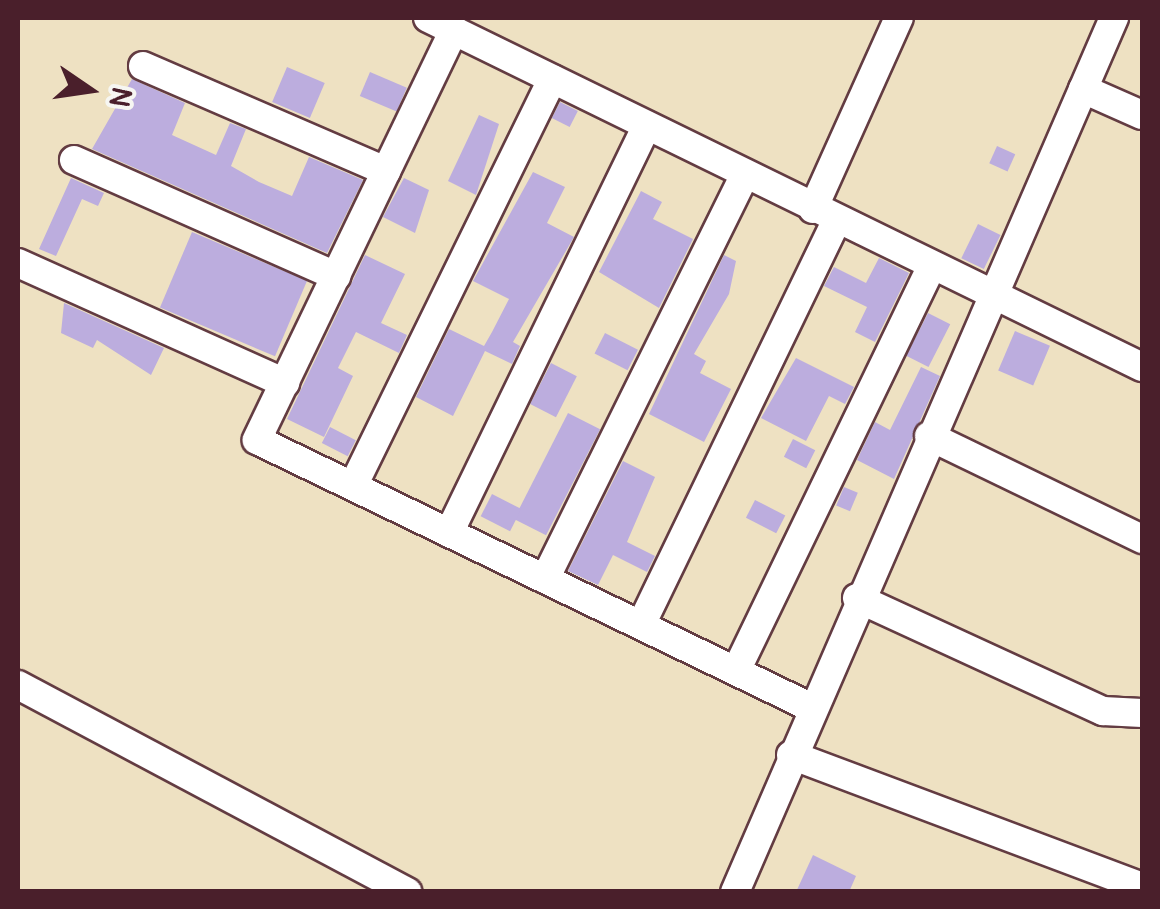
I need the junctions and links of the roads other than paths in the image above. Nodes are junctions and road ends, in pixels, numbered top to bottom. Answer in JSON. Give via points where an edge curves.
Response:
{"nodes":[{"id":1,"x":428,"y":18,"type":"edge"},
{"id":2,"x":899,"y":18,"type":"edge"},
{"id":3,"x":1114,"y":18,"type":"edge"},
{"id":4,"x":454,"y":30,"type":"junction"},
{"id":5,"x":143,"y":66,"type":"dead end"},
{"id":6,"x":552,"y":79,"type":"junction"},
{"id":7,"x":1083,"y":89,"type":"junction"},
{"id":8,"x":1142,"y":116,"type":"edge"},
{"id":9,"x":647,"y":126,"type":"junction"},
{"id":10,"x":74,"y":160,"type":"dead end"},
{"id":11,"x":386,"y":171,"type":"junction"},
{"id":12,"x":745,"y":174,"type":"junction"},
{"id":13,"x":825,"y":214,"type":"junction"},
{"id":14,"x":18,"y":263,"type":"edge"},
{"id":15,"x":930,"y":267,"type":"junction"},
{"id":16,"x":336,"y":276,"type":"junction"},
{"id":17,"x":996,"y":294,"type":"junction"},
{"id":18,"x":1142,"y":367,"type":"edge"},
{"id":19,"x":285,"y":383,"type":"junction"},
{"id":20,"x":929,"y":436,"type":"junction"},
{"id":21,"x":354,"y":486,"type":"junction"},
{"id":22,"x":450,"y":533,"type":"junction"},
{"id":23,"x":1142,"y":539,"type":"edge"},
{"id":24,"x":545,"y":579,"type":"junction"},
{"id":25,"x":857,"y":598,"type":"junction"},
{"id":26,"x":640,"y":625,"type":"junction"},
{"id":27,"x":736,"y":671,"type":"junction"},
{"id":28,"x":18,"y":685,"type":"edge"},
{"id":29,"x":810,"y":707,"type":"junction"},
{"id":30,"x":1142,"y":714,"type":"edge"},
{"id":31,"x":791,"y":755,"type":"junction"},
{"id":32,"x":1142,"y":887,"type":"edge"},
{"id":33,"x":406,"y":892,"type":"edge"},
{"id":34,"x":736,"y":892,"type":"edge"}],
"edges":[{"from":1,"to":4,"type":"street"},
{"from":2,"to":13,"type":"street"},
{"from":3,"to":7,"type":"street"},
{"from":4,"to":6,"type":"street"},
{"from":4,"to":11,"type":"street"},
{"from":5,"to":11,"type":"street"},
{"from":6,"to":9,"type":"street"},
{"from":6,"to":21,"type":"street"},
{"from":7,"to":8,"type":"street"},
{"from":7,"to":17,"type":"street"},
{"from":9,"to":12,"type":"street"},
{"from":9,"to":22,"type":"street"},
{"from":10,"to":16,"type":"street"},
{"from":11,"to":16,"type":"street"},
{"from":12,"to":13,"type":"street"},
{"from":12,"to":24,"type":"street"},
{"from":13,"to":15,"type":"street"},
{"from":13,"to":26,"type":"street"},
{"from":14,"to":19,"type":"street"},
{"from":15,"to":17,"type":"street"},
{"from":15,"to":27,"type":"street"},
{"from":16,"to":19,"type":"street"},
{"from":17,"to":18,"type":"street"},
{"from":17,"to":20,"type":"street"},
{"from":19,"to":21,"type":"street","via":[[257,440]]},
{"from":20,"to":23,"type":"street"},
{"from":20,"to":25,"type":"street"},
{"from":21,"to":22,"type":"street"},
{"from":22,"to":24,"type":"street"},
{"from":24,"to":26,"type":"street"},
{"from":25,"to":29,"type":"street"},
{"from":25,"to":30,"type":"street","via":[[1103,711]]},
{"from":26,"to":27,"type":"street"},
{"from":27,"to":29,"type":"street"},
{"from":28,"to":33,"type":"street"},
{"from":29,"to":31,"type":"street"},
{"from":31,"to":32,"type":"street"},
{"from":31,"to":34,"type":"street"}]}
